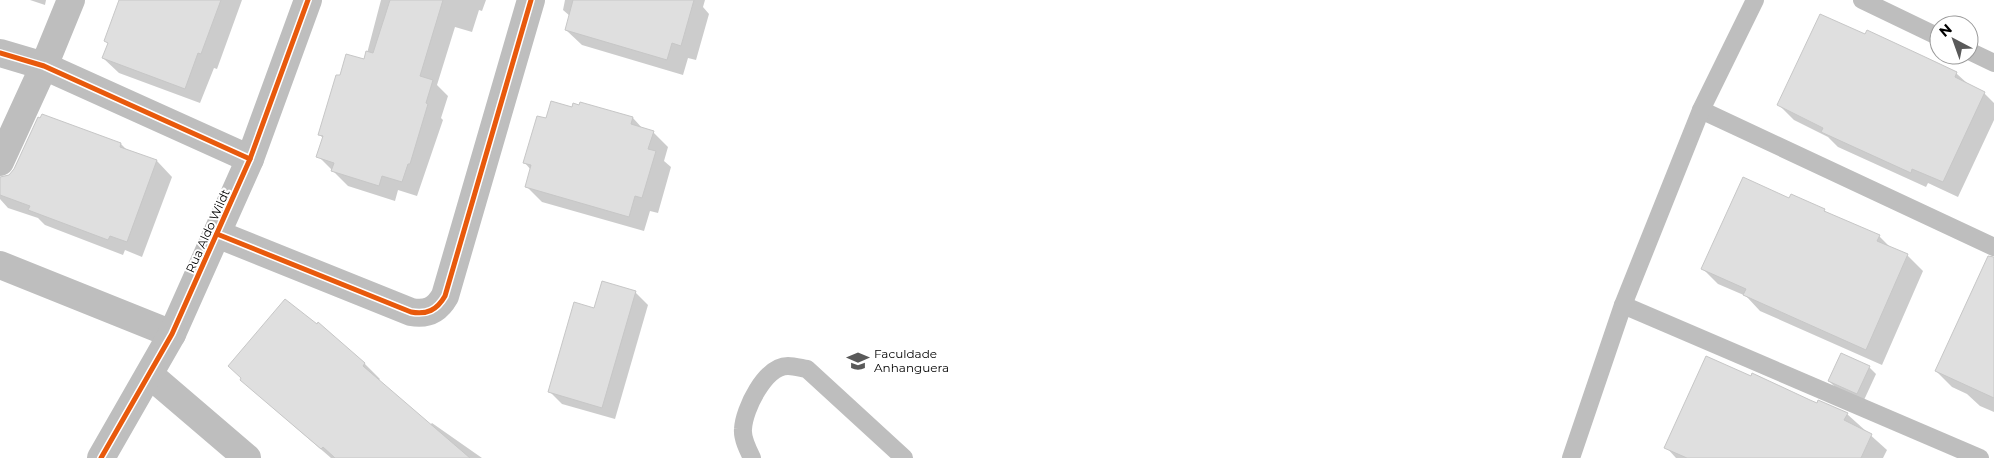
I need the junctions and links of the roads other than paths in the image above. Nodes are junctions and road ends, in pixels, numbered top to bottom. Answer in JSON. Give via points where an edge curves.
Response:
{"nodes":[{"id":1,"x":71,"y":0,"type":"edge"},
{"id":2,"x":308,"y":0,"type":"edge"},
{"id":3,"x":531,"y":0,"type":"edge"},
{"id":4,"x":1755,"y":0,"type":"edge"},
{"id":5,"x":1862,"y":0,"type":"edge"},
{"id":6,"x":1929,"y":32,"type":"edge"},
{"id":7,"x":0,"y":53,"type":"edge"},
{"id":8,"x":1979,"y":56,"type":"edge"},
{"id":9,"x":1994,"y":63,"type":"edge"},
{"id":10,"x":44,"y":66,"type":"junction"},
{"id":11,"x":1700,"y":110,"type":"junction"},
{"id":12,"x":250,"y":159,"type":"junction"},
{"id":13,"x":0,"y":162,"type":"edge"},
{"id":14,"x":217,"y":234,"type":"junction"},
{"id":15,"x":1994,"y":247,"type":"edge"},
{"id":16,"x":0,"y":265,"type":"edge"},
{"id":17,"x":1623,"y":305,"type":"junction"},
{"id":18,"x":172,"y":334,"type":"junction"},
{"id":19,"x":150,"y":375,"type":"junction"},
{"id":20,"x":101,"y":458,"type":"edge"},
{"id":21,"x":247,"y":458,"type":"edge"},
{"id":22,"x":752,"y":458,"type":"edge"},
{"id":23,"x":904,"y":458,"type":"edge"},
{"id":24,"x":1571,"y":458,"type":"edge"},
{"id":25,"x":1980,"y":458,"type":"edge"}],
"edges":[{"from":1,"to":10,"type":"street"},
{"from":2,"to":12,"type":"street","name":"Rua Aldo Wildt"},
{"from":3,"to":14,"type":"street","via":[[445,296],[431,311],[422,314],[411,312]]},
{"from":4,"to":11,"type":"lane"},
{"from":5,"to":6,"type":"lane"},
{"from":7,"to":10,"type":"street"},
{"from":8,"to":9,"type":"lane"},
{"from":10,"to":12,"type":"street"},
{"from":10,"to":13,"type":"street"},
{"from":11,"to":15,"type":"lane"},
{"from":11,"to":17,"type":"lane"},
{"from":12,"to":14,"type":"street","name":"Rua Aldo Wildt"},
{"from":14,"to":18,"type":"street","name":"Rua Aldo Wildt"},
{"from":16,"to":18,"type":"street"},
{"from":17,"to":24,"type":"lane"},
{"from":17,"to":25,"type":"lane"},
{"from":18,"to":19,"type":"street","name":"Rua Aldo Wildt"},
{"from":19,"to":20,"type":"street","name":"Rua Aldo Wildt"},
{"from":19,"to":21,"type":"street"},
{"from":22,"to":23,"type":"lane","via":[[743,429],[752,396],[770,374],[786,366],[807,369]]}]}
